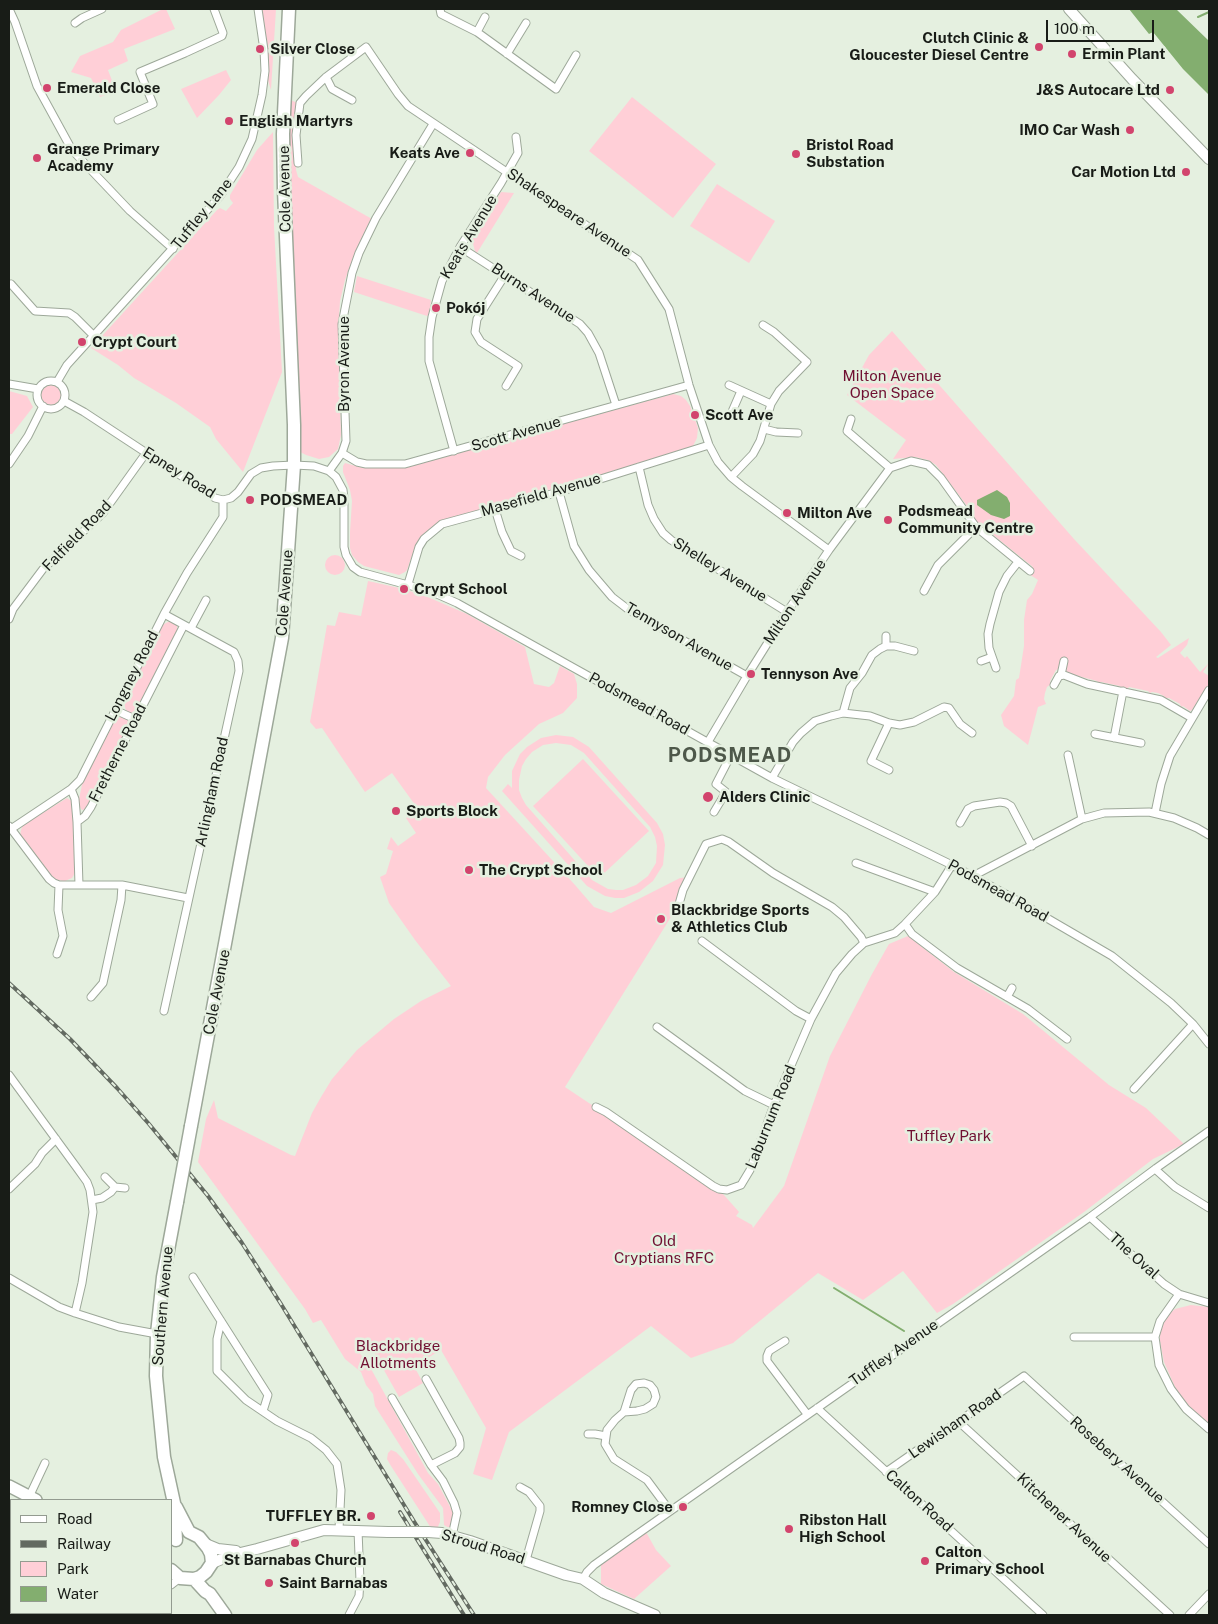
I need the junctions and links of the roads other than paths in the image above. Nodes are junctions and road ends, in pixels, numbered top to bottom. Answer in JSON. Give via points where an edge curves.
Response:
{"nodes":[{"id":1,"x":9,"y":9,"type":"edge"},
{"id":2,"x":102,"y":9,"type":"edge"},
{"id":3,"x":216,"y":9,"type":"edge"},
{"id":4,"x":258,"y":9,"type":"edge"},
{"id":5,"x":289,"y":9,"type":"edge"},
{"id":6,"x":440,"y":9,"type":"edge"},
{"id":7,"x":1069,"y":9,"type":"edge"},
{"id":8,"x":485,"y":17,"type":"dead end"},
{"id":9,"x":75,"y":23,"type":"dead end"},
{"id":10,"x":526,"y":23,"type":"dead end"},
{"id":11,"x":477,"y":32,"type":"junction"},
{"id":12,"x":508,"y":54,"type":"junction"},
{"id":13,"x":576,"y":54,"type":"dead end"},
{"id":14,"x":326,"y":77,"type":"junction"},
{"id":15,"x":352,"y":100,"type":"dead end"},
{"id":16,"x":118,"y":120,"type":"dead end"},
{"id":17,"x":433,"y":124,"type":"junction"},
{"id":18,"x":516,"y":137,"type":"dead end"},
{"id":19,"x":1209,"y":159,"type":"edge"},
{"id":20,"x":298,"y":163,"type":"dead end"},
{"id":21,"x":508,"y":172,"type":"junction"},
{"id":22,"x":460,"y":247,"type":"junction"},
{"id":23,"x":173,"y":249,"type":"junction"},
{"id":24,"x":505,"y":275,"type":"junction"},
{"id":25,"x":18,"y":281,"type":"dead end"},
{"id":26,"x":10,"y":285,"type":"edge"},
{"id":27,"x":763,"y":324,"type":"dead end"},
{"id":28,"x":94,"y":336,"type":"junction"},
{"id":29,"x":57,"y":382,"type":"junction"},
{"id":30,"x":9,"y":384,"type":"edge"},
{"id":31,"x":689,"y":385,"type":"junction"},
{"id":32,"x":730,"y":385,"type":"dead end"},
{"id":33,"x":506,"y":386,"type":"dead end"},
{"id":34,"x":38,"y":389,"type":"junction"},
{"id":35,"x":741,"y":391,"type":"junction"},
{"id":36,"x":64,"y":401,"type":"junction"},
{"id":37,"x":771,"y":404,"type":"junction"},
{"id":38,"x":616,"y":405,"type":"junction"},
{"id":39,"x":43,"y":406,"type":"junction"},
{"id":40,"x":731,"y":414,"type":"dead end"},
{"id":41,"x":851,"y":419,"type":"dead end"},
{"id":42,"x":764,"y":429,"type":"junction"},
{"id":43,"x":798,"y":433,"type":"dead end"},
{"id":44,"x":708,"y":445,"type":"junction"},
{"id":45,"x":454,"y":451,"type":"junction"},
{"id":46,"x":146,"y":453,"type":"junction"},
{"id":47,"x":342,"y":453,"type":"junction"},
{"id":48,"x":9,"y":464,"type":"edge"},
{"id":49,"x":294,"y":465,"type":"junction"},
{"id":50,"x":640,"y":467,"type":"junction"},
{"id":51,"x":890,"y":468,"type":"junction"},
{"id":52,"x":328,"y":471,"type":"junction"},
{"id":53,"x":731,"y":477,"type":"junction"},
{"id":54,"x":559,"y":492,"type":"junction"},
{"id":55,"x":223,"y":500,"type":"junction"},
{"id":56,"x":495,"y":509,"type":"junction"},
{"id":57,"x":976,"y":528,"type":"junction"},
{"id":58,"x":829,"y":550,"type":"junction"},
{"id":59,"x":521,"y":556,"type":"dead end"},
{"id":60,"x":1018,"y":562,"type":"junction"},
{"id":61,"x":1030,"y":570,"type":"dead end"},
{"id":62,"x":408,"y":584,"type":"junction"},
{"id":63,"x":924,"y":591,"type":"dead end"},
{"id":64,"x":206,"y":600,"type":"dead end"},
{"id":65,"x":787,"y":612,"type":"junction"},
{"id":66,"x":164,"y":614,"type":"junction"},
{"id":67,"x":9,"y":619,"type":"edge"},
{"id":68,"x":187,"y":626,"type":"junction"},
{"id":69,"x":886,"y":636,"type":"dead end"},
{"id":70,"x":886,"y":646,"type":"junction"},
{"id":71,"x":914,"y":651,"type":"dead end"},
{"id":72,"x":992,"y":658,"type":"junction"},
{"id":73,"x":981,"y":661,"type":"dead end"},
{"id":74,"x":1064,"y":661,"type":"dead end"},
{"id":75,"x":996,"y":668,"type":"dead end"},
{"id":76,"x":1061,"y":675,"type":"junction"},
{"id":77,"x":747,"y":676,"type":"junction"},
{"id":78,"x":1054,"y":685,"type":"dead end"},
{"id":79,"x":1209,"y":690,"type":"edge"},
{"id":80,"x":1123,"y":691,"type":"junction"},
{"id":81,"x":115,"y":710,"type":"junction"},
{"id":82,"x":843,"y":713,"type":"junction"},
{"id":83,"x":1192,"y":718,"type":"junction"},
{"id":84,"x":135,"y":719,"type":"junction"},
{"id":85,"x":889,"y":724,"type":"junction"},
{"id":86,"x":972,"y":733,"type":"dead end"},
{"id":87,"x":1095,"y":734,"type":"dead end"},
{"id":88,"x":1114,"y":738,"type":"junction"},
{"id":89,"x":708,"y":742,"type":"junction"},
{"id":90,"x":1141,"y":743,"type":"dead end"},
{"id":91,"x":731,"y":755,"type":"junction"},
{"id":92,"x":1068,"y":755,"type":"dead end"},
{"id":93,"x":889,"y":770,"type":"dead end"},
{"id":94,"x":772,"y":778,"type":"junction"},
{"id":95,"x":72,"y":789,"type":"junction"},
{"id":96,"x":714,"y":812,"type":"dead end"},
{"id":97,"x":1154,"y":813,"type":"junction"},
{"id":98,"x":1082,"y":820,"type":"junction"},
{"id":99,"x":77,"y":822,"type":"junction"},
{"id":100,"x":960,"y":823,"type":"dead end"},
{"id":101,"x":10,"y":828,"type":"edge"},
{"id":102,"x":1209,"y":835,"type":"edge"},
{"id":103,"x":1032,"y":846,"type":"junction"},
{"id":104,"x":856,"y":863,"type":"dead end"},
{"id":105,"x":952,"y":865,"type":"junction"},
{"id":106,"x":973,"y":876,"type":"junction"},
{"id":107,"x":56,"y":884,"type":"junction"},
{"id":108,"x":79,"y":885,"type":"junction"},
{"id":109,"x":122,"y":885,"type":"junction"},
{"id":110,"x":935,"y":892,"type":"junction"},
{"id":111,"x":188,"y":898,"type":"junction"},
{"id":112,"x":679,"y":904,"type":"dead end"},
{"id":113,"x":905,"y":924,"type":"junction"},
{"id":114,"x":702,"y":941,"type":"dead end"},
{"id":115,"x":864,"y":943,"type":"junction"},
{"id":116,"x":57,"y":954,"type":"dead end"},
{"id":117,"x":1012,"y":988,"type":"dead end"},
{"id":118,"x":91,"y":997,"type":"dead end"},
{"id":119,"x":1007,"y":997,"type":"junction"},
{"id":120,"x":164,"y":1011,"type":"dead end"},
{"id":121,"x":811,"y":1020,"type":"junction"},
{"id":122,"x":1193,"y":1024,"type":"junction"},
{"id":123,"x":657,"y":1026,"type":"dead end"},
{"id":124,"x":1067,"y":1039,"type":"dead end"},
{"id":125,"x":1209,"y":1044,"type":"edge"},
{"id":126,"x":9,"y":1075,"type":"edge"},
{"id":127,"x":1134,"y":1089,"type":"dead end"},
{"id":128,"x":774,"y":1105,"type":"junction"},
{"id":129,"x":596,"y":1107,"type":"dead end"},
{"id":130,"x":1209,"y":1131,"type":"edge"},
{"id":131,"x":56,"y":1139,"type":"junction"},
{"id":132,"x":183,"y":1169,"type":"joint"},
{"id":133,"x":1155,"y":1169,"type":"junction"},
{"id":134,"x":105,"y":1177,"type":"dead end"},
{"id":135,"x":115,"y":1187,"type":"junction"},
{"id":136,"x":125,"y":1188,"type":"dead end"},
{"id":137,"x":9,"y":1190,"type":"edge"},
{"id":138,"x":92,"y":1200,"type":"junction"},
{"id":139,"x":1209,"y":1208,"type":"edge"},
{"id":140,"x":1090,"y":1217,"type":"junction"},
{"id":141,"x":193,"y":1277,"type":"dead end"},
{"id":142,"x":9,"y":1278,"type":"edge"},
{"id":143,"x":1179,"y":1294,"type":"junction"},
{"id":144,"x":1209,"y":1304,"type":"edge"},
{"id":145,"x":75,"y":1313,"type":"junction"},
{"id":146,"x":221,"y":1321,"type":"junction"},
{"id":147,"x":157,"y":1334,"type":"junction"},
{"id":148,"x":1074,"y":1337,"type":"dead end"},
{"id":149,"x":1154,"y":1337,"type":"junction"},
{"id":150,"x":785,"y":1341,"type":"dead end"},
{"id":151,"x":1024,"y":1376,"type":"joint"},
{"id":152,"x":426,"y":1378,"type":"dead end"},
{"id":153,"x":392,"y":1398,"type":"dead end"},
{"id":154,"x":817,"y":1408,"type":"junction"},
{"id":155,"x":263,"y":1411,"type":"junction"},
{"id":156,"x":624,"y":1412,"type":"junction"},
{"id":157,"x":807,"y":1414,"type":"junction"},
{"id":158,"x":959,"y":1422,"type":"junction"},
{"id":159,"x":1209,"y":1430,"type":"edge"},
{"id":160,"x":588,"y":1434,"type":"dead end"},
{"id":161,"x":606,"y":1436,"type":"junction"},
{"id":162,"x":46,"y":1463,"type":"dead end"},
{"id":163,"x":431,"y":1465,"type":"junction"},
{"id":164,"x":886,"y":1472,"type":"junction"},
{"id":165,"x":9,"y":1486,"type":"edge"},
{"id":166,"x":520,"y":1487,"type":"dead end"},
{"id":167,"x":33,"y":1498,"type":"edge"},
{"id":168,"x":174,"y":1503,"type":"junction"},
{"id":169,"x":670,"y":1511,"type":"junction"},
{"id":170,"x":339,"y":1529,"type":"junction"},
{"id":171,"x":358,"y":1530,"type":"junction"},
{"id":172,"x":192,"y":1535,"type":"junction"},
{"id":173,"x":452,"y":1536,"type":"junction"},
{"id":174,"x":174,"y":1542,"type":"edge"},
{"id":175,"x":206,"y":1544,"type":"junction"},
{"id":176,"x":1209,"y":1544,"type":"edge"},
{"id":177,"x":242,"y":1552,"type":"junction"},
{"id":178,"x":526,"y":1560,"type":"junction"},
{"id":179,"x":209,"y":1567,"type":"junction"},
{"id":180,"x":174,"y":1577,"type":"edge"},
{"id":181,"x":194,"y":1579,"type":"junction"},
{"id":182,"x":583,"y":1580,"type":"junction"},
{"id":183,"x":210,"y":1594,"type":"junction"},
{"id":184,"x":1209,"y":1594,"type":"edge"},
{"id":185,"x":225,"y":1615,"type":"edge"},
{"id":186,"x":349,"y":1615,"type":"edge"},
{"id":187,"x":655,"y":1615,"type":"edge"},
{"id":188,"x":1043,"y":1615,"type":"edge"},
{"id":189,"x":1170,"y":1615,"type":"edge"},
{"id":190,"x":1189,"y":1615,"type":"edge"}],
"edges":[{"from":1,"to":23,"type":"street","via":[[37,86],[72,150],[130,211]]},
{"from":2,"to":9,"type":"street"},
{"from":3,"to":16,"type":"street","via":[[222,36],[140,72],[153,104]]},
{"from":4,"to":23,"type":"street","name":"Tuffley Lane","via":[[265,71],[252,139],[222,194]]},
{"from":5,"to":49,"type":"highway","name":"Cole Avenue","via":[[283,134]]},
{"from":6,"to":11,"type":"street","via":[[441,14]]},
{"from":7,"to":19,"type":"main road"},
{"from":8,"to":11,"type":"street"},
{"from":10,"to":12,"type":"street"},
{"from":11,"to":12,"type":"street"},
{"from":12,"to":13,"type":"street","via":[[556,89]]},
{"from":14,"to":15,"type":"street","via":[[332,89]]},
{"from":14,"to":17,"type":"street","name":"Shakespeare Avenue","via":[[366,47],[408,106]]},
{"from":14,"to":20,"type":"street","via":[[300,103],[296,135]]},
{"from":17,"to":21,"type":"street","name":"Shakespeare Avenue"},
{"from":17,"to":47,"type":"street","name":"Byron Avenue","via":[[376,218],[352,273],[342,324],[346,441]]},
{"from":18,"to":21,"type":"street","name":"Keats Avenue","via":[[518,154]]},
{"from":21,"to":22,"type":"street","name":"Keats Avenue"},
{"from":21,"to":31,"type":"street","name":"Shakespeare Avenue","via":[[638,260],[669,308]]},
{"from":22,"to":24,"type":"street","name":"Burns Avenue"},
{"from":22,"to":45,"type":"street","name":"Keats Avenue","via":[[442,281],[429,337],[429,361]]},
{"from":23,"to":28,"type":"street","name":"Tuffley Lane"},
{"from":24,"to":33,"type":"street","via":[[477,319],[475,332],[481,342],[518,366]]},
{"from":24,"to":38,"type":"street","name":"Burns Avenue","via":[[575,320],[588,333],[599,353]]},
{"from":25,"to":26,"type":"street"},
{"from":26,"to":28,"type":"street","via":[[35,311],[69,313]]},
{"from":27,"to":37,"type":"street","via":[[807,362]]},
{"from":28,"to":29,"type":"street","name":"Tuffley Lane","via":[[67,365]]},
{"from":29,"to":34,"type":"street","via":[[48,381]]},
{"from":29,"to":36,"type":"street","via":[[64,390]]},
{"from":30,"to":34,"type":"street"},
{"from":31,"to":38,"type":"street","name":"Scott Avenue"},
{"from":31,"to":44,"type":"street","name":"Shakespeare Avenue"},
{"from":32,"to":35,"type":"street"},
{"from":34,"to":39,"type":"street","via":[[38,399]]},
{"from":35,"to":37,"type":"street"},
{"from":35,"to":40,"type":"street"},
{"from":36,"to":39,"type":"street","via":[[54,408]]},
{"from":36,"to":46,"type":"street","name":"Epney Road"},
{"from":37,"to":42,"type":"street"},
{"from":38,"to":45,"type":"street","name":"Scott Avenue"},
{"from":39,"to":48,"type":"street"},
{"from":41,"to":51,"type":"street","via":[[847,432]]},
{"from":42,"to":43,"type":"street"},
{"from":42,"to":53,"type":"street","via":[[753,454]]},
{"from":44,"to":50,"type":"street","name":"Masefield Avenue"},
{"from":44,"to":53,"type":"street","name":"Shakespeare Avenue"},
{"from":45,"to":47,"type":"street","name":"Scott Avenue","via":[[405,464],[366,464]]},
{"from":46,"to":55,"type":"street","name":"Epney Road"},
{"from":46,"to":67,"type":"street","name":"Falfield Road","via":[[103,513],[43,569]]},
{"from":47,"to":52,"type":"street","name":"Byron Avenue"},
{"from":49,"to":52,"type":"street"},
{"from":49,"to":55,"type":"street","name":"Epney Road","via":[[261,468],[251,474],[231,498]]},
{"from":49,"to":132,"type":"highway","name":"Cole Avenue","bridge":true,"via":[[282,638]]},
{"from":50,"to":54,"type":"street","name":"Masefield Avenue"},
{"from":50,"to":65,"type":"street","name":"Shelley Avenue","via":[[648,505],[663,533]]},
{"from":51,"to":57,"type":"street","via":[[911,461],[928,465]]},
{"from":51,"to":58,"type":"street","name":"Milton Avenue"},
{"from":52,"to":62,"type":"street","name":"Podsmead Road","via":[[336,477],[343,490],[344,547],[354,567],[371,576]]},
{"from":53,"to":58,"type":"street","name":"Shakespeare Avenue"},
{"from":54,"to":56,"type":"street","name":"Masefield Avenue"},
{"from":54,"to":77,"type":"street","name":"Tennyson Avenue","via":[[574,546],[612,597],[628,610]]},
{"from":55,"to":66,"type":"street","name":"Longney Road","via":[[223,516]]},
{"from":56,"to":59,"type":"street","via":[[511,551]]},
{"from":56,"to":62,"type":"street","name":"Masefield Avenue","via":[[442,524],[424,539]]},
{"from":57,"to":60,"type":"street"},
{"from":57,"to":63,"type":"street","via":[[938,566]]},
{"from":58,"to":65,"type":"street","name":"Milton Avenue"},
{"from":60,"to":61,"type":"street"},
{"from":60,"to":72,"type":"street","via":[[998,592],[994,606],[988,634]]},
{"from":62,"to":89,"type":"street","name":"Podsmead Road","via":[[441,595],[478,614]]},
{"from":64,"to":68,"type":"street","name":"Fretherne Road"},
{"from":65,"to":77,"type":"street","name":"Milton Avenue"},
{"from":66,"to":68,"type":"street","name":"Arlingham Road"},
{"from":66,"to":81,"type":"street","name":"Longney Road"},
{"from":68,"to":84,"type":"street","name":"Fretherne Road"},
{"from":68,"to":111,"type":"street","name":"Arlingham Road","via":[[234,652],[238,661]]},
{"from":69,"to":70,"type":"street"},
{"from":70,"to":71,"type":"street"},
{"from":70,"to":82,"type":"street","via":[[872,655],[850,688]]},
{"from":72,"to":73,"type":"street"},
{"from":72,"to":75,"type":"street"},
{"from":74,"to":76,"type":"street"},
{"from":76,"to":78,"type":"street"},
{"from":76,"to":80,"type":"street"},
{"from":77,"to":89,"type":"street","name":"Milton Avenue"},
{"from":79,"to":83,"type":"street"},
{"from":80,"to":83,"type":"street","via":[[1161,700]]},
{"from":80,"to":88,"type":"street"},
{"from":81,"to":84,"type":"street"},
{"from":81,"to":95,"type":"street","name":"Longney Road","via":[[80,780]]},
{"from":82,"to":85,"type":"street","via":[[870,716]]},
{"from":82,"to":94,"type":"street","via":[[815,721],[801,733]]},
{"from":83,"to":97,"type":"street","via":[[1170,756]]},
{"from":84,"to":99,"type":"street","name":"Fretherne Road","via":[[91,806]]},
{"from":85,"to":86,"type":"street","via":[[914,722],[944,707],[949,708],[960,724]]},
{"from":85,"to":93,"type":"street","via":[[871,761]]},
{"from":87,"to":88,"type":"street"},
{"from":88,"to":90,"type":"street"},
{"from":89,"to":91,"type":"street","name":"Podsmead Road"},
{"from":91,"to":94,"type":"street","name":"Podsmead Road"},
{"from":91,"to":96,"type":"street","via":[[716,784],[726,792]]},
{"from":92,"to":98,"type":"street"},
{"from":94,"to":105,"type":"street","name":"Podsmead Road"},
{"from":95,"to":99,"type":"street"},
{"from":95,"to":101,"type":"street","name":"Longney Road"},
{"from":97,"to":98,"type":"street","via":[[1104,813]]},
{"from":97,"to":102,"type":"street","via":[[1176,819]]},
{"from":98,"to":103,"type":"street"},
{"from":99,"to":108,"type":"street"},
{"from":100,"to":103,"type":"street","via":[[968,809],[974,806],[1006,803],[1011,806]]},
{"from":101,"to":107,"type":"street"},
{"from":103,"to":106,"type":"street"},
{"from":104,"to":110,"type":"street"},
{"from":105,"to":106,"type":"street","name":"Podsmead Road"},
{"from":105,"to":110,"type":"street","name":"Laburnum Road"},
{"from":106,"to":122,"type":"street","name":"Podsmead Road","via":[[1112,956]]},
{"from":107,"to":108,"type":"street"},
{"from":107,"to":116,"type":"street","via":[[63,936]]},
{"from":108,"to":109,"type":"street"},
{"from":109,"to":111,"type":"street"},
{"from":109,"to":118,"type":"street","via":[[103,983]]},
{"from":110,"to":113,"type":"street","name":"Laburnum Road"},
{"from":111,"to":120,"type":"street","name":"Arlingham Road"},
{"from":112,"to":115,"type":"street","via":[[706,844],[722,839],[832,907]]},
{"from":113,"to":115,"type":"street","name":"Laburnum Road","via":[[896,932]]},
{"from":113,"to":119,"type":"street","via":[[912,934],[957,968]]},
{"from":114,"to":121,"type":"street"},
{"from":115,"to":121,"type":"street","name":"Laburnum Road","via":[[836,974]]},
{"from":117,"to":119,"type":"street"},
{"from":119,"to":124,"type":"street"},
{"from":121,"to":128,"type":"street","name":"Laburnum Road"},
{"from":122,"to":125,"type":"street","name":"Podsmead Road"},
{"from":122,"to":127,"type":"street"},
{"from":123,"to":128,"type":"street","via":[[745,1091]]},
{"from":126,"to":131,"type":"street"},
{"from":128,"to":129,"type":"street","name":"Laburnum Road","via":[[746,1178],[727,1190],[713,1186]]},
{"from":130,"to":133,"type":"street","name":"Tuffley Avenue"},
{"from":131,"to":137,"type":"street"},
{"from":131,"to":138,"type":"street","via":[[87,1182]]},
{"from":132,"to":147,"type":"highway","name":"Southern Avenue","bridge":true,"via":[[164,1269]]},
{"from":133,"to":139,"type":"street","via":[[1175,1187]]},
{"from":133,"to":140,"type":"street","name":"Tuffley Avenue"},
{"from":134,"to":135,"type":"street"},
{"from":135,"to":136,"type":"street"},
{"from":135,"to":138,"type":"street","via":[[102,1198]]},
{"from":138,"to":145,"type":"street","via":[[92,1222]]},
{"from":140,"to":143,"type":"street","name":"The Oval"},
{"from":140,"to":154,"type":"street","name":"Tuffley Avenue"},
{"from":141,"to":146,"type":"street"},
{"from":142,"to":145,"type":"street"},
{"from":143,"to":144,"type":"street","name":"The Oval"},
{"from":143,"to":149,"type":"street","via":[[1160,1321]]},
{"from":145,"to":147,"type":"street","via":[[119,1327]]},
{"from":146,"to":155,"type":"street","via":[[268,1395]]},
{"from":146,"to":155,"type":"street","via":[[216,1371],[246,1400]]},
{"from":147,"to":168,"type":"highway","name":"Southern Avenue","via":[[157,1394],[164,1458]]},
{"from":148,"to":149,"type":"street"},
{"from":149,"to":159,"type":"street","via":[[1160,1365],[1171,1389],[1186,1409]]},
{"from":150,"to":157,"type":"street","via":[[769,1351],[768,1361]]},
{"from":151,"to":158,"type":"street","name":"Lewisham Road"},
{"from":151,"to":176,"type":"street","name":"Rosebery Avenue"},
{"from":152,"to":163,"type":"street","via":[[460,1443],[455,1453]]},
{"from":153,"to":163,"type":"street"},
{"from":154,"to":157,"type":"street","name":"Tuffley Avenue"},
{"from":154,"to":164,"type":"street","name":"Calton Road"},
{"from":155,"to":170,"type":"street","via":[[311,1438],[337,1464],[341,1490]]},
{"from":156,"to":156,"type":"street","via":[[636,1384],[650,1385],[656,1397],[653,1404],[646,1409]]},
{"from":156,"to":161,"type":"street","via":[[614,1420]]},
{"from":157,"to":169,"type":"street","name":"Tuffley Avenue"},
{"from":158,"to":164,"type":"street","name":"Lewisham Road"},
{"from":158,"to":189,"type":"street","name":"Kitchener Avenue"},
{"from":160,"to":161,"type":"street"},
{"from":161,"to":169,"type":"street","via":[[606,1444],[614,1459],[647,1480]]},
{"from":162,"to":167,"type":"street"},
{"from":163,"to":173,"type":"street","via":[[444,1481],[457,1513]]},
{"from":164,"to":188,"type":"street","name":"Calton Road"},
{"from":165,"to":167,"type":"main road"},
{"from":166,"to":178,"type":"street","via":[[529,1492],[540,1506]]},
{"from":168,"to":172,"type":"highway"},
{"from":168,"to":174,"type":"highway"},
{"from":169,"to":182,"type":"street","name":"Tuffley Avenue","via":[[594,1565]]},
{"from":170,"to":171,"type":"main road","name":"Stroud Road"},
{"from":170,"to":177,"type":"main road","name":"Stroud Road","via":[[317,1531]]},
{"from":171,"to":173,"type":"main road","name":"Stroud Road","bridge":true},
{"from":171,"to":186,"type":"street","via":[[359,1596]]},
{"from":172,"to":174,"type":"highway"},
{"from":172,"to":175,"type":"highway"},
{"from":173,"to":178,"type":"main road","name":"Stroud Road"},
{"from":175,"to":177,"type":"main road","name":"Stroud Road"},
{"from":175,"to":179,"type":"highway","via":[[212,1554]]},
{"from":177,"to":179,"type":"main road","name":"Stroud Road"},
{"from":178,"to":182,"type":"main road","name":"Stroud Road"},
{"from":179,"to":181,"type":"highway"},
{"from":179,"to":183,"type":"highway"},
{"from":180,"to":181,"type":"highway"},
{"from":181,"to":183,"type":"highway"},
{"from":182,"to":187,"type":"main road","name":"Stroud Road","via":[[604,1593]]},
{"from":183,"to":185,"type":"highway"},
{"from":184,"to":190,"type":"street"}]}
